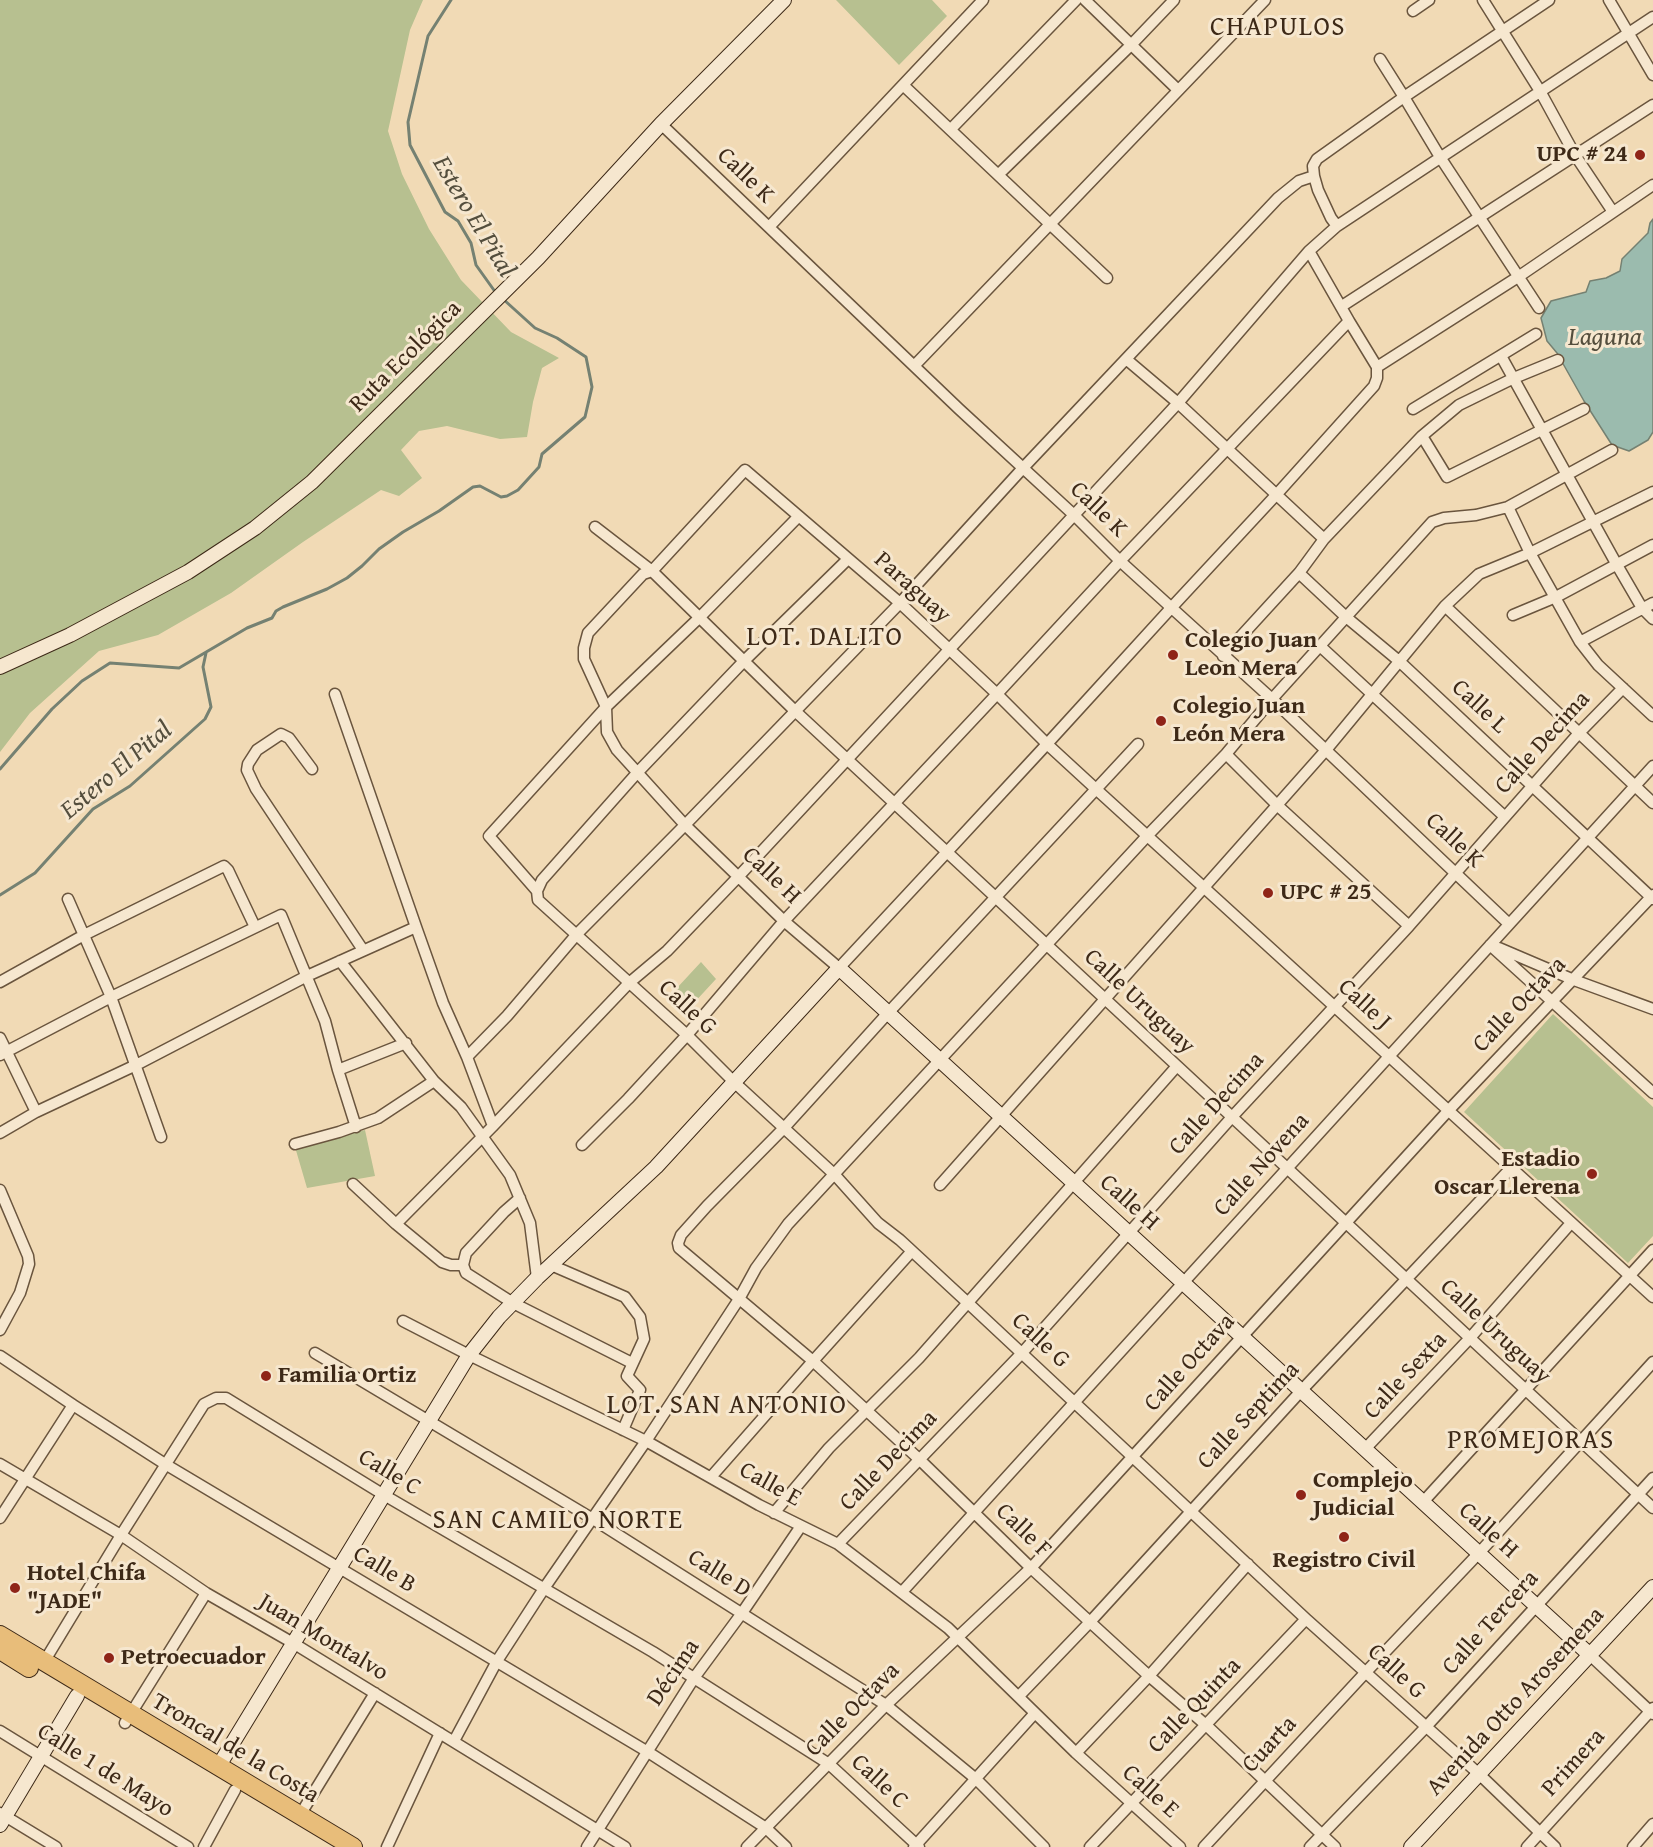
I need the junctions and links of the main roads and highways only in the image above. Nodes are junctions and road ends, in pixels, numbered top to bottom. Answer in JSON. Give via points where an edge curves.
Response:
{"nodes":[{"id":1,"x":0,"y":1635,"type":"edge"},
{"id":2,"x":0,"y":1650,"type":"edge"},
{"id":3,"x":127,"y":1719,"type":"junction"},
{"id":4,"x":331,"y":1847,"type":"edge"},
{"id":5,"x":353,"y":1847,"type":"edge"}],
"edges":[{"from":1,"to":3,"type":"highway","name":"Troncal de la Costa"},
{"from":2,"to":3,"type":"highway","name":"Troncal de la Costa","via":[[77,1696]]},
{"from":3,"to":4,"type":"highway","name":"Troncal de la Costa"},
{"from":3,"to":5,"type":"highway","name":"Troncal de la Costa","via":[[218,1767]]}]}
